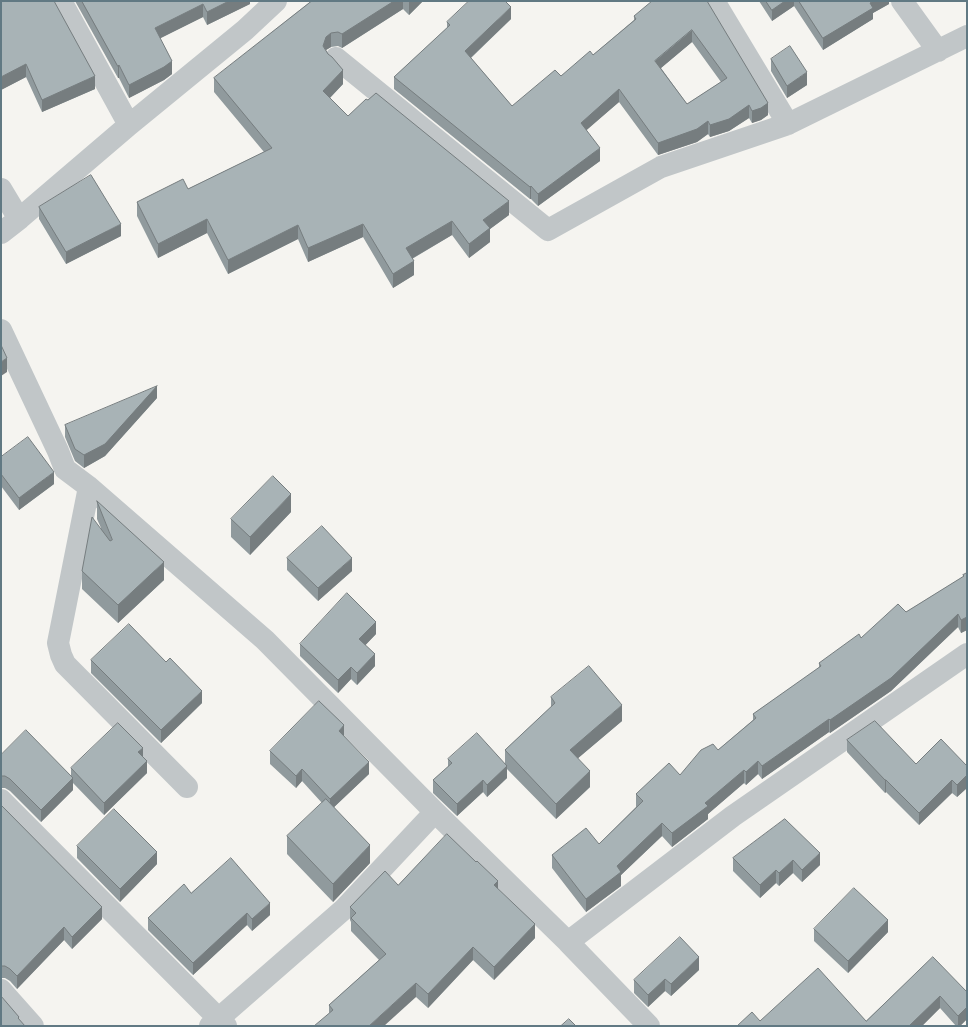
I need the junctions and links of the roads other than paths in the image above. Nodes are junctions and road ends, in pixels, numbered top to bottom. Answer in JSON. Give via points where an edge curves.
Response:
{"nodes":[{"id":1,"x":61,"y":1,"type":"edge"},
{"id":2,"x":276,"y":1,"type":"edge"},
{"id":3,"x":714,"y":1,"type":"edge"},
{"id":4,"x":902,"y":1,"type":"edge"},
{"id":5,"x":967,"y":36,"type":"edge"},
{"id":6,"x":938,"y":51,"type":"junction"},
{"id":7,"x":336,"y":58,"type":"dead end"},
{"id":8,"x":788,"y":124,"type":"junction"},
{"id":9,"x":129,"y":125,"type":"junction"},
{"id":10,"x":1,"y":189,"type":"edge"},
{"id":11,"x":19,"y":219,"type":"junction"},
{"id":12,"x":1,"y":233,"type":"edge"},
{"id":13,"x":1,"y":330,"type":"edge"},
{"id":14,"x":89,"y":487,"type":"junction"},
{"id":15,"x":967,"y":654,"type":"edge"},
{"id":16,"x":188,"y":787,"type":"dead end"},
{"id":17,"x":1,"y":800,"type":"edge"},
{"id":18,"x":435,"y":812,"type":"junction"},
{"id":19,"x":568,"y":942,"type":"junction"},
{"id":20,"x":1,"y":990,"type":"edge"},
{"id":21,"x":218,"y":1024,"type":"edge"},
{"id":22,"x":32,"y":1026,"type":"edge"},
{"id":23,"x":649,"y":1026,"type":"edge"}],
"edges":[{"from":1,"to":9,"type":"street"},
{"from":2,"to":9,"type":"street","via":[[245,30]]},
{"from":3,"to":8,"type":"street"},
{"from":4,"to":6,"type":"street"},
{"from":5,"to":6,"type":"street"},
{"from":6,"to":8,"type":"street"},
{"from":7,"to":8,"type":"street","via":[[548,230],[661,167]]},
{"from":9,"to":11,"type":"street"},
{"from":10,"to":11,"type":"street"},
{"from":11,"to":12,"type":"street"},
{"from":13,"to":14,"type":"street","via":[[65,469]]},
{"from":14,"to":16,"type":"street","via":[[58,643],[60,655],[64,664]]},
{"from":14,"to":18,"type":"street","via":[[265,640]]},
{"from":15,"to":19,"type":"street","via":[[733,816]]},
{"from":17,"to":21,"type":"street"},
{"from":18,"to":19,"type":"street"},
{"from":18,"to":21,"type":"street","via":[[344,909]]},
{"from":19,"to":23,"type":"street"},
{"from":20,"to":22,"type":"street"}]}
